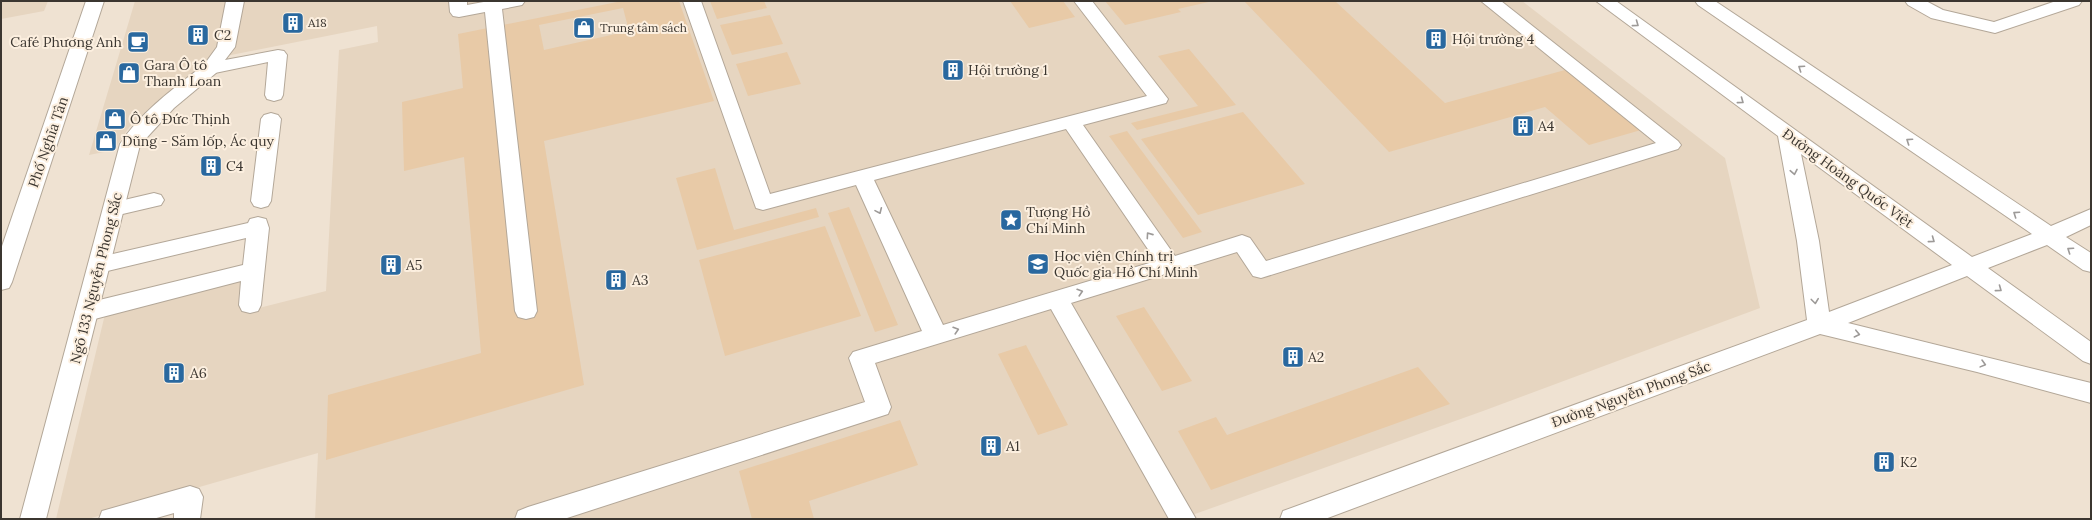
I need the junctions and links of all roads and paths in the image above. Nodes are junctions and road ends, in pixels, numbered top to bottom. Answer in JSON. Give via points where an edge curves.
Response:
{"nodes":[{"id":1,"x":95,"y":1,"type":"edge"},
{"id":2,"x":235,"y":1,"type":"edge"},
{"id":3,"x":458,"y":1,"type":"edge"},
{"id":4,"x":516,"y":1,"type":"edge"},
{"id":5,"x":692,"y":1,"type":"edge"},
{"id":6,"x":1083,"y":1,"type":"edge"},
{"id":7,"x":1490,"y":1,"type":"edge"},
{"id":8,"x":1604,"y":1,"type":"edge"},
{"id":9,"x":1704,"y":1,"type":"edge"},
{"id":10,"x":1914,"y":1,"type":"edge"},
{"id":11,"x":2067,"y":2,"type":"edge"},
{"id":12,"x":493,"y":6,"type":"junction"},
{"id":13,"x":210,"y":69,"type":"junction"},
{"id":14,"x":274,"y":95,"type":"dead end"},
{"id":15,"x":271,"y":119,"type":"dead end"},
{"id":16,"x":1071,"y":122,"type":"junction"},
{"id":17,"x":1787,"y":134,"type":"junction"},
{"id":18,"x":862,"y":176,"type":"junction"},
{"id":19,"x":154,"y":200,"type":"dead end"},
{"id":20,"x":261,"y":201,"type":"dead end"},
{"id":21,"x":114,"y":209,"type":"junction"},
{"id":22,"x":2091,"y":216,"type":"edge"},
{"id":23,"x":2048,"y":236,"type":"junction"},
{"id":24,"x":2091,"y":264,"type":"edge"},
{"id":25,"x":99,"y":265,"type":"junction"},
{"id":26,"x":1170,"y":265,"type":"junction"},
{"id":27,"x":1968,"y":266,"type":"junction"},
{"id":28,"x":253,"y":270,"type":"junction"},
{"id":29,"x":1,"y":282,"type":"edge"},
{"id":30,"x":1057,"y":299,"type":"junction"},
{"id":31,"x":250,"y":306,"type":"dead end"},
{"id":32,"x":526,"y":311,"type":"dead end"},
{"id":33,"x":87,"y":312,"type":"junction"},
{"id":34,"x":1819,"y":325,"type":"junction"},
{"id":35,"x":936,"y":336,"type":"junction"},
{"id":36,"x":2091,"y":355,"type":"edge"},
{"id":37,"x":2091,"y":393,"type":"edge"},
{"id":38,"x":33,"y":519,"type":"edge"},
{"id":39,"x":112,"y":519,"type":"edge"},
{"id":40,"x":187,"y":519,"type":"edge"},
{"id":41,"x":528,"y":519,"type":"edge"},
{"id":42,"x":1183,"y":519,"type":"edge"},
{"id":43,"x":1292,"y":519,"type":"edge"}],
"edges":[{"from":1,"to":29,"type":"main road","name":"Phố Nghĩa Tân"},
{"from":2,"to":13,"type":"main road","via":[[226,47]]},
{"from":3,"to":12,"type":"main road","via":[[459,12]]},
{"from":4,"to":12,"type":"main road"},
{"from":5,"to":18,"type":"main road","via":[[763,203]]},
{"from":6,"to":16,"type":"main road","via":[[1159,99]]},
{"from":7,"to":26,"type":"main road","via":[[1671,145],[1261,270],[1242,243]]},
{"from":8,"to":17,"type":"main road","name":"Đường Hoàng Quốc Việt","one_way":true},
{"from":23,"to":9,"type":"main road","one_way":true},
{"from":10,"to":11,"type":"main road","via":[[1937,14],[1995,28]]},
{"from":12,"to":32,"type":"main road"},
{"from":13,"to":14,"type":"main road","via":[[278,55]]},
{"from":13,"to":21,"type":"main road","name":"Ngõ 133 Nguyễn Phong Sắc","via":[[146,123],[130,144]]},
{"from":15,"to":20,"type":"main road"},
{"from":16,"to":18,"type":"main road"},
{"from":26,"to":16,"type":"main road","one_way":true},
{"from":17,"to":27,"type":"main road","name":"Đường Hoàng Quốc Việt","one_way":true},
{"from":17,"to":34,"type":"main road","one_way":true,"via":[[1808,241]]},
{"from":18,"to":35,"type":"main road","one_way":true},
{"from":19,"to":21,"type":"main road"},
{"from":21,"to":25,"type":"main road","name":"Ngõ 133 Nguyễn Phong Sắc"},
{"from":22,"to":23,"type":"main road","name":"Đường Nguyễn Phong Sắc"},
{"from":24,"to":23,"type":"main road","one_way":true},
{"from":23,"to":27,"type":"main road","name":"Đường Nguyễn Phong Sắc"},
{"from":25,"to":28,"type":"main road","via":[[258,226]]},
{"from":25,"to":33,"type":"main road","name":"Ngõ 133 Nguyễn Phong Sắc"},
{"from":30,"to":26,"type":"main road","one_way":true},
{"from":27,"to":34,"type":"main road","name":"Đường Nguyễn Phong Sắc"},
{"from":27,"to":36,"type":"main road","name":"Đường Hoàng Quốc Việt","one_way":true},
{"from":28,"to":31,"type":"main road"},
{"from":28,"to":33,"type":"main road"},
{"from":35,"to":30,"type":"main road","one_way":true},
{"from":30,"to":42,"type":"main road"},
{"from":33,"to":38,"type":"main road","name":"Ngõ 133 Nguyễn Phong Sắc"},
{"from":34,"to":37,"type":"main road","one_way":true},
{"from":34,"to":43,"type":"main road","name":"Đường Nguyễn Phong Sắc"},
{"from":35,"to":41,"type":"main road","via":[[862,358],[879,407]]},
{"from":39,"to":40,"type":"main road","via":[[190,496]]}]}
